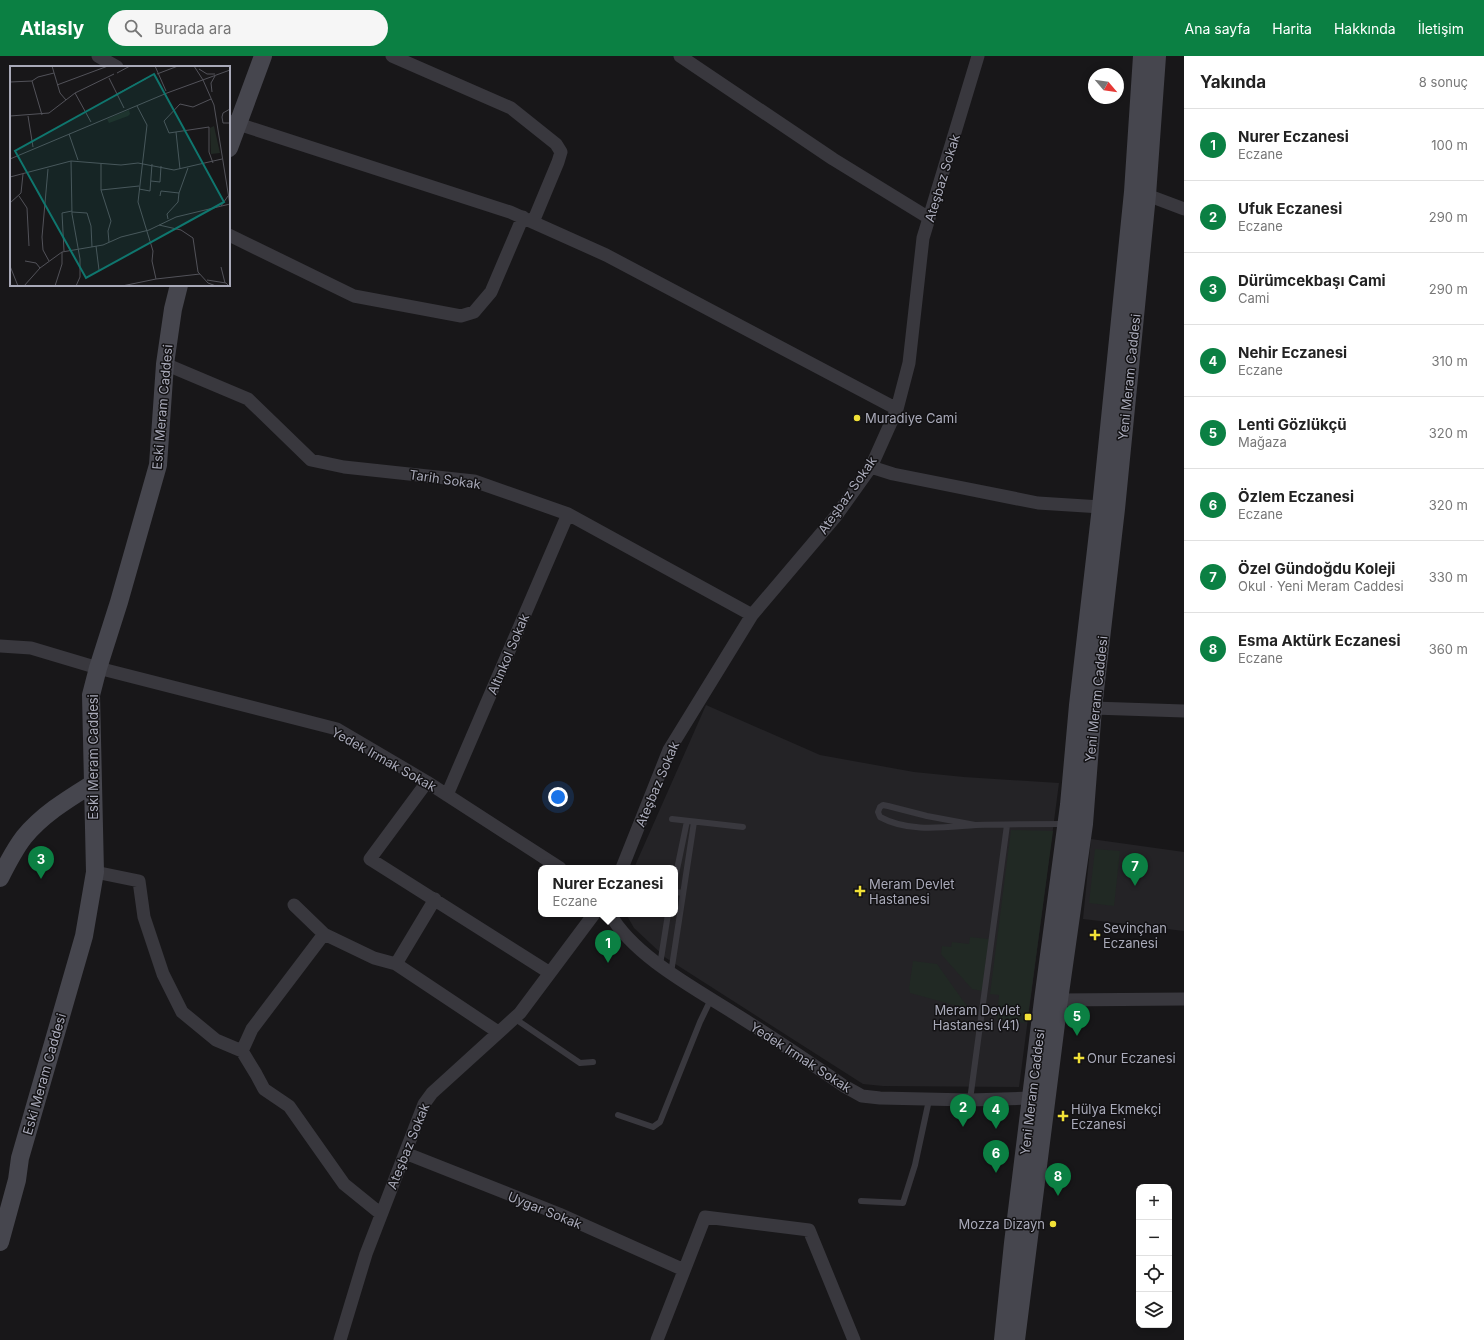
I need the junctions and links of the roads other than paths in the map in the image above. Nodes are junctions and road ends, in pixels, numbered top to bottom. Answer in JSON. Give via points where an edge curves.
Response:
{"nodes":[{"id":1,"x":98,"y":56,"type":"edge"},
{"id":2,"x":263,"y":56,"type":"edge"},
{"id":3,"x":392,"y":56,"type":"edge"},
{"id":4,"x":680,"y":56,"type":"edge"},
{"id":5,"x":978,"y":56,"type":"edge"},
{"id":6,"x":1142,"y":56,"type":"edge"},
{"id":7,"x":1157,"y":56,"type":"edge"},
{"id":8,"x":115,"y":66,"type":"edge"},
{"id":9,"x":234,"y":123,"type":"edge"},
{"id":10,"x":230,"y":143,"type":"edge"},
{"id":11,"x":1147,"y":196,"type":"junction"},
{"id":12,"x":1184,"y":209,"type":"edge"},
{"id":13,"x":930,"y":218,"type":"junction"},
{"id":14,"x":528,"y":220,"type":"junction"},
{"id":15,"x":230,"y":235,"type":"edge"},
{"id":16,"x":179,"y":286,"type":"edge"},
{"id":17,"x":165,"y":364,"type":"junction"},
{"id":18,"x":898,"y":409,"type":"junction"},
{"id":19,"x":870,"y":466,"type":"junction"},
{"id":20,"x":1101,"y":507,"type":"junction"},
{"id":21,"x":568,"y":514,"type":"junction"},
{"id":22,"x":752,"y":615,"type":"junction"},
{"id":23,"x":0,"y":646,"type":"edge"},
{"id":24,"x":98,"y":668,"type":"junction"},
{"id":25,"x":1094,"y":708,"type":"junction"},
{"id":26,"x":1184,"y":711,"type":"edge"},
{"id":27,"x":427,"y":782,"type":"junction"},
{"id":28,"x":92,"y":784,"type":"junction"},
{"id":29,"x":447,"y":795,"type":"junction"},
{"id":30,"x":672,"y":819,"type":"dead end"},
{"id":31,"x":691,"y":821,"type":"junction"},
{"id":32,"x":1075,"y":824,"type":"junction"},
{"id":33,"x":975,"y":825,"type":"junction"},
{"id":34,"x":1007,"y":825,"type":"junction"},
{"id":35,"x":743,"y":827,"type":"dead end"},
{"id":36,"x":555,"y":865,"type":"edge"},
{"id":37,"x":623,"y":865,"type":"edge"},
{"id":38,"x":678,"y":868,"type":"edge"},
{"id":39,"x":95,"y":872,"type":"junction"},
{"id":40,"x":0,"y":878,"type":"edge"},
{"id":41,"x":678,"y":892,"type":"edge"},
{"id":42,"x":684,"y":893,"type":"junction"},
{"id":43,"x":435,"y":900,"type":"junction"},
{"id":44,"x":294,"y":905,"type":"dead end"},
{"id":45,"x":592,"y":917,"type":"edge"},
{"id":46,"x":612,"y":917,"type":"edge"},
{"id":47,"x":668,"y":917,"type":"edge"},
{"id":48,"x":324,"y":934,"type":"junction"},
{"id":49,"x":396,"y":964,"type":"junction"},
{"id":50,"x":660,"y":965,"type":"junction"},
{"id":51,"x":550,"y":973,"type":"junction"},
{"id":52,"x":671,"y":973,"type":"junction"},
{"id":53,"x":711,"y":999,"type":"junction"},
{"id":54,"x":1184,"y":999,"type":"edge"},
{"id":55,"x":1059,"y":1000,"type":"junction"},
{"id":56,"x":514,"y":1018,"type":"junction"},
{"id":57,"x":498,"y":1032,"type":"junction"},
{"id":58,"x":242,"y":1051,"type":"junction"},
{"id":59,"x":593,"y":1062,"type":"dead end"},
{"id":60,"x":1031,"y":1098,"type":"junction"},
{"id":61,"x":929,"y":1100,"type":"junction"},
{"id":62,"x":970,"y":1100,"type":"junction"},
{"id":63,"x":618,"y":1115,"type":"dead end"},
{"id":64,"x":405,"y":1153,"type":"junction"},
{"id":65,"x":20,"y":1158,"type":"junction"},
{"id":66,"x":861,"y":1201,"type":"dead end"},
{"id":67,"x":0,"y":1202,"type":"edge"},
{"id":68,"x":381,"y":1214,"type":"junction"},
{"id":69,"x":0,"y":1242,"type":"edge"},
{"id":70,"x":684,"y":1270,"type":"junction"},
{"id":71,"x":340,"y":1340,"type":"edge"},
{"id":72,"x":657,"y":1340,"type":"edge"},
{"id":73,"x":854,"y":1340,"type":"edge"},
{"id":74,"x":1003,"y":1340,"type":"edge"},
{"id":75,"x":1016,"y":1340,"type":"edge"}],
"edges":[{"from":1,"to":8,"type":"street"},
{"from":2,"to":9,"type":"main road"},
{"from":3,"to":14,"type":"street","via":[[511,108],[556,144],[560,152],[558,162]]},
{"from":4,"to":13,"type":"street","via":[[833,159]]},
{"from":5,"to":13,"type":"street","name":"Ateşbaz Sokak"},
{"from":6,"to":20,"type":"main road","name":"Yeni Meram Caddesi","via":[[1133,192]]},
{"from":7,"to":11,"type":"main road","name":"Yeni Meram Caddesi"},
{"from":9,"to":10,"type":"main road"},
{"from":9,"to":14,"type":"street"},
{"from":11,"to":12,"type":"street"},
{"from":11,"to":25,"type":"main road","name":"Yeni Meram Caddesi"},
{"from":13,"to":18,"type":"street","name":"Ateşbaz Sokak","via":[[924,238],[909,363]]},
{"from":14,"to":15,"type":"street","via":[[491,292],[474,312],[461,316],[354,296]]},
{"from":14,"to":18,"type":"street","via":[[606,255]]},
{"from":16,"to":17,"type":"main road","name":"Eski Meram Caddesi"},
{"from":17,"to":21,"type":"street","name":"Tarih Sokak","via":[[248,399],[312,460],[344,467],[474,481]]},
{"from":17,"to":24,"type":"main road","name":"Eski Meram Caddesi","via":[[158,465]]},
{"from":18,"to":19,"type":"street","name":"Ateşbaz Sokak"},
{"from":19,"to":20,"type":"street","via":[[892,474],[1038,503]]},
{"from":19,"to":22,"type":"street","name":"Ateşbaz Sokak","via":[[836,516]]},
{"from":20,"to":32,"type":"main road","name":"Yeni Meram Caddesi","via":[[1069,805]]},
{"from":21,"to":22,"type":"street","name":"Tarih Sokak"},
{"from":21,"to":29,"type":"street","name":"Altınkol Sokak"},
{"from":22,"to":37,"type":"street","name":"Ateşbaz Sokak","via":[[669,750]]},
{"from":23,"to":24,"type":"street","name":"Yedek Irmak Sokak","via":[[31,648]]},
{"from":24,"to":27,"type":"street","name":"Yedek Irmak Sokak","via":[[337,729]]},
{"from":24,"to":28,"type":"main road","name":"Eski Meram Caddesi","via":[[92,695]]},
{"from":25,"to":26,"type":"street"},
{"from":25,"to":32,"type":"main road","name":"Yeni Meram Caddesi"},
{"from":27,"to":29,"type":"street","name":"Yedek Irmak Sokak"},
{"from":27,"to":43,"type":"street","via":[[370,859]]},
{"from":28,"to":39,"type":"main road","name":"Eski Meram Caddesi"},
{"from":28,"to":40,"type":"main road","via":[[58,805],[40,820],[24,838]]},
{"from":29,"to":36,"type":"street","name":"Yedek Irmak Sokak"},
{"from":30,"to":31,"type":"lane"},
{"from":31,"to":35,"type":"lane"},
{"from":31,"to":38,"type":"lane"},
{"from":31,"to":42,"type":"lane"},
{"from":32,"to":34,"type":"lane"},
{"from":32,"to":55,"type":"main road","name":"Yeni Meram Caddesi"},
{"from":32,"to":60,"type":"main road","name":"Yeni Meram Caddesi"},
{"from":33,"to":33,"type":"lane","via":[[883,805],[878,812],[884,819],[923,827],[953,828]]},
{"from":33,"to":34,"type":"lane"},
{"from":34,"to":62,"type":"lane"},
{"from":39,"to":58,"type":"street","via":[[139,882],[144,917],[163,974],[182,1012],[216,1040]]},
{"from":39,"to":65,"type":"main road","name":"Eski Meram Caddesi","via":[[84,936]]},
{"from":41,"to":42,"type":"lane"},
{"from":42,"to":52,"type":"lane"},
{"from":43,"to":49,"type":"street"},
{"from":43,"to":51,"type":"street"},
{"from":44,"to":48,"type":"street"},
{"from":45,"to":51,"type":"street","name":"Ateşbaz Sokak"},
{"from":46,"to":50,"type":"street","name":"Yedek Irmak Sokak","via":[[630,941]]},
{"from":47,"to":50,"type":"lane"},
{"from":48,"to":49,"type":"street","via":[[374,958]]},
{"from":48,"to":58,"type":"street","via":[[252,1029]]},
{"from":49,"to":57,"type":"street"},
{"from":50,"to":52,"type":"street","name":"Yedek Irmak Sokak"},
{"from":51,"to":56,"type":"street","name":"Ateşbaz Sokak"},
{"from":52,"to":53,"type":"street","name":"Yedek Irmak Sokak"},
{"from":53,"to":61,"type":"street","name":"Yedek Irmak Sokak","via":[[862,1096]]},
{"from":53,"to":63,"type":"lane","via":[[660,1122],[653,1127]]},
{"from":54,"to":55,"type":"street"},
{"from":55,"to":75,"type":"main road","name":"Yeni Meram Caddesi"},
{"from":56,"to":57,"type":"street","name":"Ateşbaz Sokak"},
{"from":56,"to":59,"type":"lane","via":[[580,1063]]},
{"from":57,"to":64,"type":"street","name":"Ateşbaz Sokak","via":[[432,1092],[424,1104]]},
{"from":58,"to":68,"type":"street","via":[[264,1089],[289,1106],[344,1184]]},
{"from":60,"to":62,"type":"street","name":"Yedek Irmak Sokak"},
{"from":60,"to":74,"type":"main road","name":"Yeni Meram Caddesi"},
{"from":61,"to":62,"type":"street","name":"Yedek Irmak Sokak"},
{"from":61,"to":66,"type":"lane","via":[[915,1165],[903,1203]]},
{"from":64,"to":68,"type":"street","name":"Ateşbaz Sokak"},
{"from":64,"to":70,"type":"street","name":"Uygar Sokak","via":[[559,1214]]},
{"from":65,"to":67,"type":"main road","name":"Eski Meram Caddesi"},
{"from":65,"to":69,"type":"main road","name":"Eski Meram Caddesi"},
{"from":68,"to":71,"type":"street","name":"Ateşbaz Sokak"},
{"from":70,"to":72,"type":"street"},
{"from":70,"to":73,"type":"street","via":[[705,1217],[809,1230]]}]}
